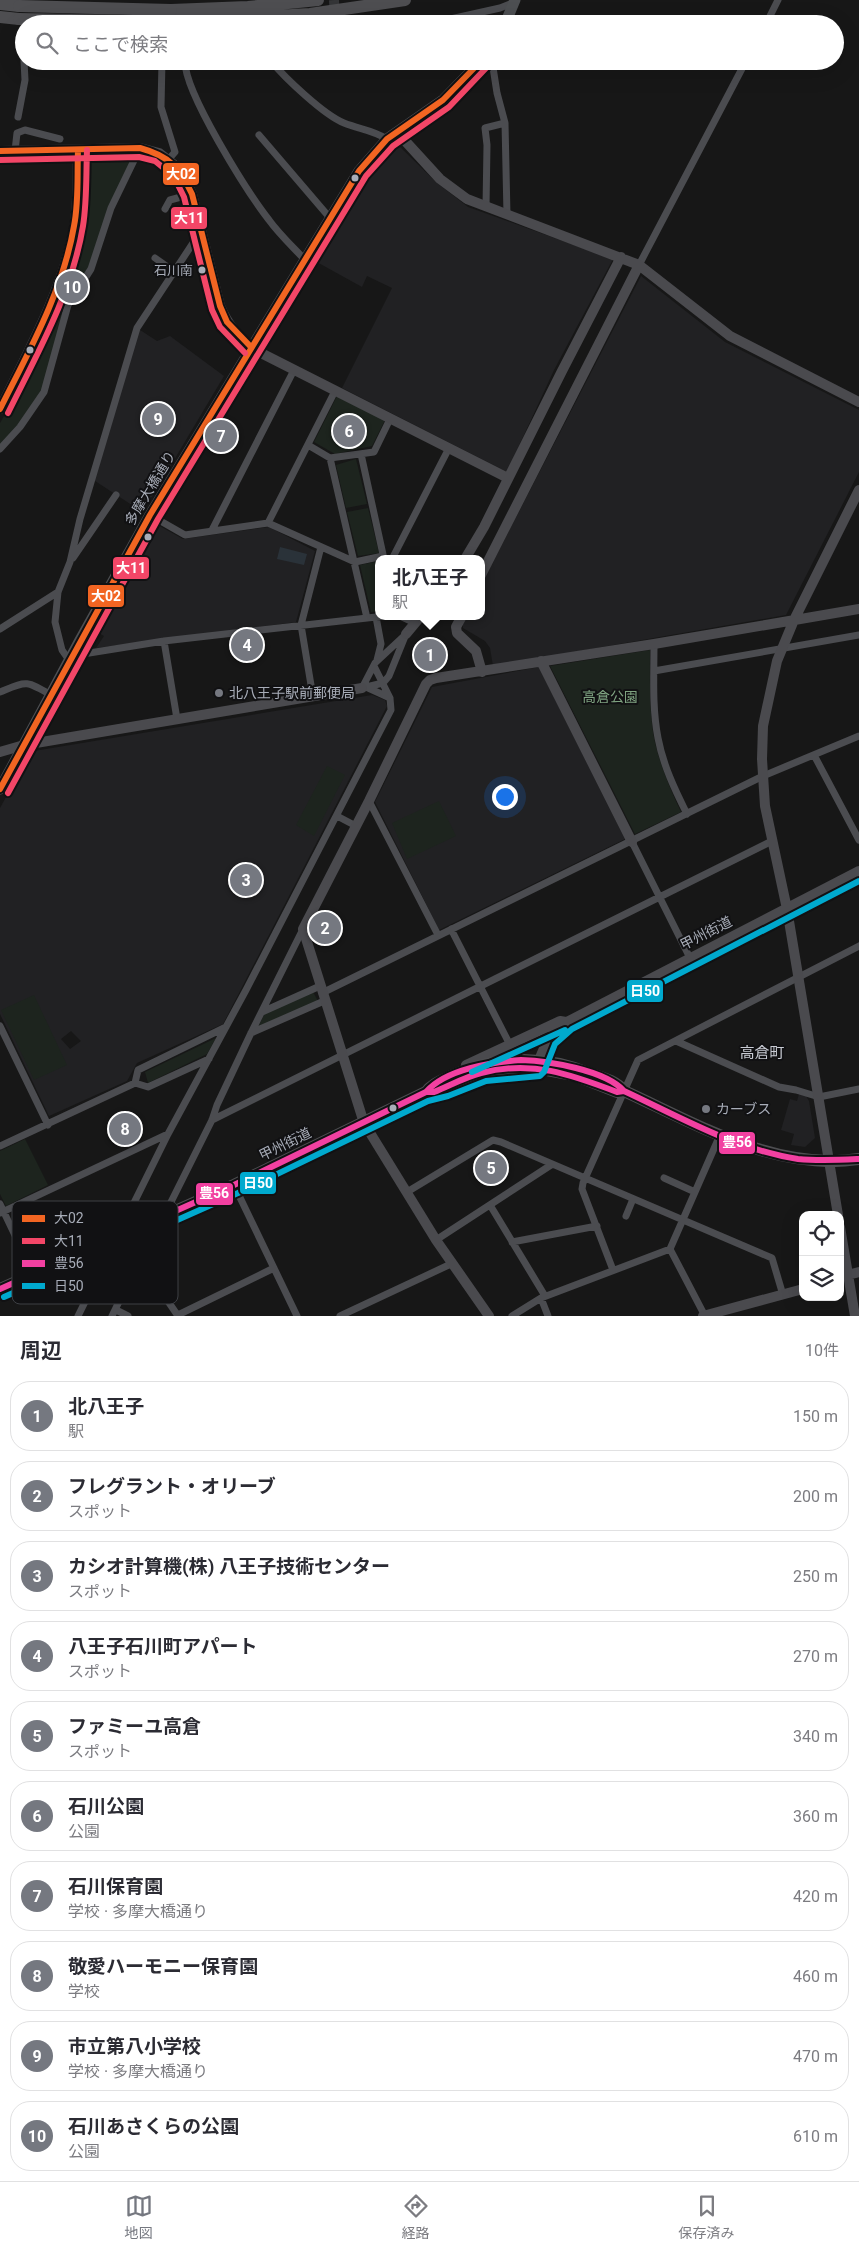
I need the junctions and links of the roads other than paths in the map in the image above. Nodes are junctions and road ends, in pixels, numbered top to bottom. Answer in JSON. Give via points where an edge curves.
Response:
{"nodes":[{"id":1,"x":318,"y":0,"type":"edge"},
{"id":2,"x":405,"y":0,"type":"edge"},
{"id":3,"x":778,"y":0,"type":"edge"},
{"id":4,"x":517,"y":1,"type":"edge"},
{"id":5,"x":23,"y":3,"type":"edge"},
{"id":6,"x":0,"y":4,"type":"edge"},
{"id":7,"x":168,"y":14,"type":"edge"},
{"id":8,"x":147,"y":15,"type":"edge"},
{"id":9,"x":468,"y":15,"type":"edge"},
{"id":10,"x":510,"y":15,"type":"edge"},
{"id":11,"x":770,"y":15,"type":"edge"},
{"id":12,"x":0,"y":18,"type":"edge"},
{"id":13,"x":15,"y":20,"type":"edge"},
{"id":14,"x":24,"y":70,"type":"edge"},
{"id":15,"x":162,"y":70,"type":"edge"},
{"id":16,"x":185,"y":70,"type":"edge"},
{"id":17,"x":278,"y":70,"type":"edge"},
{"id":18,"x":473,"y":70,"type":"edge"},
{"id":19,"x":493,"y":70,"type":"edge"},
{"id":20,"x":741,"y":70,"type":"edge"},
{"id":21,"x":18,"y":117,"type":"dead end"},
{"id":22,"x":505,"y":123,"type":"junction"},
{"id":23,"x":259,"y":135,"type":"dead end"},
{"id":24,"x":392,"y":135,"type":"junction"},
{"id":25,"x":60,"y":139,"type":"dead end"},
{"id":26,"x":140,"y":148,"type":"junction"},
{"id":27,"x":78,"y":150,"type":"junction"},
{"id":28,"x":1,"y":151,"type":"edge"},
{"id":29,"x":15,"y":151,"type":"junction"},
{"id":30,"x":168,"y":160,"type":"junction"},
{"id":31,"x":192,"y":194,"type":"junction"},
{"id":32,"x":486,"y":206,"type":"junction"},
{"id":33,"x":165,"y":209,"type":"dead end"},
{"id":34,"x":507,"y":215,"type":"junction"},
{"id":35,"x":330,"y":218,"type":"junction"},
{"id":36,"x":203,"y":238,"type":"junction"},
{"id":37,"x":621,"y":257,"type":"junction"},
{"id":38,"x":155,"y":258,"type":"dead end"},
{"id":39,"x":305,"y":260,"type":"junction"},
{"id":40,"x":639,"y":265,"type":"junction"},
{"id":41,"x":175,"y":272,"type":"junction"},
{"id":42,"x":251,"y":347,"type":"junction"},
{"id":43,"x":294,"y":370,"type":"junction"},
{"id":44,"x":335,"y":391,"type":"junction"},
{"id":45,"x":859,"y":402,"type":"edge"},
{"id":46,"x":0,"y":408,"type":"edge"},
{"id":47,"x":390,"y":419,"type":"junction"},
{"id":48,"x":308,"y":445,"type":"junction"},
{"id":49,"x":449,"y":448,"type":"junction"},
{"id":50,"x":0,"y":449,"type":"edge"},
{"id":51,"x":361,"y":454,"type":"junction"},
{"id":52,"x":330,"y":458,"type":"junction"},
{"id":53,"x":508,"y":478,"type":"junction"},
{"id":54,"x":859,"y":490,"type":"edge"},
{"id":55,"x":116,"y":495,"type":"dead end"},
{"id":56,"x":150,"y":515,"type":"junction"},
{"id":57,"x":268,"y":523,"type":"junction"},
{"id":58,"x":212,"y":530,"type":"junction"},
{"id":59,"x":321,"y":547,"type":"junction"},
{"id":60,"x":383,"y":555,"type":"edge"},
{"id":61,"x":394,"y":555,"type":"edge"},
{"id":62,"x":467,"y":555,"type":"edge"},
{"id":63,"x":375,"y":558,"type":"edge"},
{"id":64,"x":70,"y":562,"type":"junction"},
{"id":65,"x":355,"y":562,"type":"junction"},
{"id":66,"x":485,"y":567,"type":"edge"},
{"id":67,"x":58,"y":592,"type":"junction"},
{"id":68,"x":859,"y":609,"type":"edge"},
{"id":69,"x":375,"y":617,"type":"edge"},
{"id":70,"x":367,"y":618,"type":"junction"},
{"id":71,"x":377,"y":620,"type":"edge"},
{"id":72,"x":418,"y":620,"type":"edge"},
{"id":73,"x":460,"y":620,"type":"edge"},
{"id":74,"x":794,"y":620,"type":"junction"},
{"id":75,"x":301,"y":625,"type":"junction"},
{"id":76,"x":0,"y":629,"type":"edge"},
{"id":77,"x":380,"y":633,"type":"junction"},
{"id":78,"x":406,"y":634,"type":"junction"},
{"id":79,"x":859,"y":634,"type":"edge"},
{"id":80,"x":164,"y":641,"type":"junction"},
{"id":81,"x":654,"y":644,"type":"junction"},
{"id":82,"x":782,"y":649,"type":"junction"},
{"id":83,"x":389,"y":651,"type":"junction"},
{"id":84,"x":71,"y":657,"type":"junction"},
{"id":85,"x":396,"y":660,"type":"junction"},
{"id":86,"x":541,"y":662,"type":"junction"},
{"id":87,"x":375,"y":665,"type":"junction"},
{"id":88,"x":654,"y":671,"type":"junction"},
{"id":89,"x":482,"y":672,"type":"junction"},
{"id":90,"x":384,"y":683,"type":"junction"},
{"id":91,"x":364,"y":688,"type":"junction"},
{"id":92,"x":0,"y":692,"type":"edge"},
{"id":93,"x":51,"y":695,"type":"junction"},
{"id":94,"x":313,"y":697,"type":"junction"},
{"id":95,"x":390,"y":698,"type":"junction"},
{"id":96,"x":177,"y":719,"type":"junction"},
{"id":97,"x":859,"y":736,"type":"edge"},
{"id":98,"x":24,"y":745,"type":"junction"},
{"id":99,"x":0,"y":752,"type":"edge"},
{"id":100,"x":814,"y":755,"type":"junction"},
{"id":101,"x":764,"y":776,"type":"junction"},
{"id":102,"x":0,"y":789,"type":"edge"},
{"id":103,"x":369,"y":801,"type":"junction"},
{"id":104,"x":687,"y":814,"type":"junction"},
{"id":105,"x":337,"y":816,"type":"junction"},
{"id":106,"x":356,"y":826,"type":"junction"},
{"id":107,"x":859,"y":840,"type":"edge"},
{"id":108,"x":772,"y":841,"type":"junction"},
{"id":109,"x":632,"y":842,"type":"junction"},
{"id":110,"x":859,"y":871,"type":"edge"},
{"id":111,"x":660,"y":898,"type":"junction"},
{"id":112,"x":787,"y":909,"type":"junction"},
{"id":113,"x":303,"y":929,"type":"junction"},
{"id":114,"x":451,"y":929,"type":"junction"},
{"id":115,"x":438,"y":935,"type":"junction"},
{"id":116,"x":859,"y":946,"type":"edge"},
{"id":117,"x":690,"y":958,"type":"junction"},
{"id":118,"x":798,"y":977,"type":"junction"},
{"id":119,"x":480,"y":988,"type":"junction"},
{"id":120,"x":322,"y":993,"type":"junction"},
{"id":121,"x":262,"y":1012,"type":"junction"},
{"id":122,"x":568,"y":1022,"type":"junction"},
{"id":123,"x":0,"y":1026,"type":"edge"},
{"id":124,"x":226,"y":1027,"type":"junction"},
{"id":125,"x":251,"y":1033,"type":"junction"},
{"id":126,"x":3,"y":1040,"type":"edge"},
{"id":127,"x":676,"y":1041,"type":"junction"},
{"id":128,"x":510,"y":1045,"type":"junction"},
{"id":129,"x":342,"y":1056,"type":"junction"},
{"id":130,"x":209,"y":1059,"type":"junction"},
{"id":131,"x":537,"y":1064,"type":"junction"},
{"id":132,"x":440,"y":1081,"type":"junction"},
{"id":133,"x":135,"y":1083,"type":"junction"},
{"id":134,"x":859,"y":1089,"type":"edge"},
{"id":135,"x":426,"y":1092,"type":"junction"},
{"id":136,"x":624,"y":1092,"type":"junction"},
{"id":137,"x":819,"y":1097,"type":"junction"},
{"id":138,"x":212,"y":1120,"type":"junction"},
{"id":139,"x":364,"y":1123,"type":"junction"},
{"id":140,"x":48,"y":1124,"type":"junction"},
{"id":141,"x":168,"y":1134,"type":"junction"},
{"id":142,"x":720,"y":1135,"type":"junction"},
{"id":143,"x":0,"y":1146,"type":"edge"},
{"id":144,"x":859,"y":1159,"type":"edge"},
{"id":145,"x":830,"y":1161,"type":"junction"},
{"id":146,"x":551,"y":1165,"type":"junction"},
{"id":147,"x":664,"y":1178,"type":"dead end"},
{"id":148,"x":585,"y":1179,"type":"junction"},
{"id":149,"x":234,"y":1185,"type":"junction"},
{"id":150,"x":407,"y":1192,"type":"junction"},
{"id":151,"x":695,"y":1192,"type":"junction"},
{"id":152,"x":633,"y":1199,"type":"junction"},
{"id":153,"x":19,"y":1201,"type":"edge"},
{"id":154,"x":136,"y":1201,"type":"edge"},
{"id":155,"x":169,"y":1201,"type":"edge"},
{"id":156,"x":490,"y":1205,"type":"junction"},
{"id":157,"x":1,"y":1209,"type":"edge"},
{"id":158,"x":178,"y":1211,"type":"edge"},
{"id":159,"x":837,"y":1211,"type":"edge"},
{"id":160,"x":626,"y":1216,"type":"dead end"},
{"id":161,"x":682,"y":1220,"type":"junction"},
{"id":162,"x":597,"y":1226,"type":"junction"},
{"id":163,"x":12,"y":1231,"type":"edge"},
{"id":164,"x":436,"y":1240,"type":"junction"},
{"id":165,"x":512,"y":1242,"type":"junction"},
{"id":166,"x":670,"y":1249,"type":"junction"},
{"id":167,"x":453,"y":1263,"type":"junction"},
{"id":168,"x":274,"y":1268,"type":"junction"},
{"id":169,"x":613,"y":1270,"type":"junction"},
{"id":170,"x":859,"y":1272,"type":"edge"},
{"id":171,"x":844,"y":1276,"type":"edge"},
{"id":172,"x":12,"y":1284,"type":"edge"},
{"id":173,"x":0,"y":1289,"type":"edge"},
{"id":174,"x":799,"y":1290,"type":"edge"},
{"id":175,"x":783,"y":1295,"type":"junction"},
{"id":176,"x":543,"y":1297,"type":"junction"},
{"id":177,"x":84,"y":1304,"type":"edge"},
{"id":178,"x":170,"y":1304,"type":"edge"},
{"id":179,"x":114,"y":1313,"type":"edge"},
{"id":180,"x":78,"y":1316,"type":"edge"},
{"id":181,"x":128,"y":1316,"type":"edge"},
{"id":182,"x":178,"y":1316,"type":"edge"},
{"id":183,"x":296,"y":1316,"type":"edge"},
{"id":184,"x":340,"y":1316,"type":"edge"},
{"id":185,"x":489,"y":1316,"type":"edge"},
{"id":186,"x":512,"y":1316,"type":"edge"},
{"id":187,"x":548,"y":1316,"type":"edge"},
{"id":188,"x":704,"y":1316,"type":"edge"},
{"id":189,"x":855,"y":1316,"type":"edge"}],
"edges":[{"from":1,"to":7,"type":"highway"},
{"from":2,"to":7,"type":"highway","via":[[310,14]]},
{"from":3,"to":11,"type":"street"},
{"from":4,"to":9,"type":"street"},
{"from":4,"to":10,"type":"main road"},
{"from":5,"to":6,"type":"highway"},
{"from":5,"to":7,"type":"highway","bridge":true},
{"from":7,"to":8,"type":"highway","bridge":true},
{"from":12,"to":13,"type":"highway"},
{"from":14,"to":21,"type":"street"},
{"from":15,"to":30,"type":"street","via":[[161,107],[175,152]]},
{"from":16,"to":39,"type":"street","via":[[192,91],[233,166],[269,220]]},
{"from":17,"to":24,"type":"street","via":[[343,123]]},
{"from":18,"to":24,"type":"main road","name":"多摩大橋通り","via":[[443,100]]},
{"from":19,"to":22,"type":"street"},
{"from":20,"to":40,"type":"street"},
{"from":22,"to":32,"type":"street","via":[[485,128],[488,145]]},
{"from":22,"to":34,"type":"street"},
{"from":23,"to":35,"type":"street"},
{"from":24,"to":32,"type":"street","via":[[440,179],[467,199]]},
{"from":24,"to":35,"type":"main road","name":"多摩大橋通り","via":[[359,171]]},
{"from":25,"to":29,"type":"street","via":[[25,130],[16,132]]},
{"from":26,"to":27,"type":"street"},
{"from":26,"to":30,"type":"street","via":[[159,153]]},
{"from":26,"to":50,"type":"street","via":[[111,208],[91,269],[68,305],[44,392]]},
{"from":27,"to":29,"type":"street"},
{"from":27,"to":46,"type":"street","via":[[73,232],[63,272]]},
{"from":28,"to":29,"type":"street"},
{"from":30,"to":31,"type":"street","via":[[178,168]]},
{"from":31,"to":33,"type":"street","via":[[170,200]]},
{"from":31,"to":36,"type":"street"},
{"from":32,"to":34,"type":"street"},
{"from":34,"to":37,"type":"street"},
{"from":35,"to":39,"type":"main road","name":"多摩大橋通り"},
{"from":36,"to":41,"type":"street","via":[[193,243]]},
{"from":36,"to":42,"type":"street","via":[[227,322]]},
{"from":37,"to":40,"type":"street"},
{"from":37,"to":53,"type":"street"},
{"from":38,"to":41,"type":"street"},
{"from":39,"to":42,"type":"main road","name":"多摩大橋通り"},
{"from":40,"to":45,"type":"street","via":[[730,336]]},
{"from":40,"to":66,"type":"street"},
{"from":41,"to":64,"type":"street","via":[[137,328]]},
{"from":42,"to":43,"type":"street"},
{"from":42,"to":56,"type":"main road","name":"多摩大橋通り"},
{"from":43,"to":44,"type":"street"},
{"from":43,"to":58,"type":"street"},
{"from":44,"to":47,"type":"street"},
{"from":44,"to":48,"type":"street"},
{"from":47,"to":49,"type":"street"},
{"from":47,"to":51,"type":"street","via":[[374,452]]},
{"from":48,"to":52,"type":"street"},
{"from":48,"to":57,"type":"street"},
{"from":49,"to":53,"type":"street"},
{"from":49,"to":61,"type":"street"},
{"from":51,"to":52,"type":"street"},
{"from":51,"to":60,"type":"street"},
{"from":52,"to":65,"type":"street"},
{"from":53,"to":62,"type":"street"},
{"from":54,"to":74,"type":"street"},
{"from":55,"to":64,"type":"street"},
{"from":56,"to":58,"type":"street","via":[[185,535]]},
{"from":56,"to":84,"type":"main road","name":"多摩大橋通り"},
{"from":57,"to":58,"type":"street"},
{"from":57,"to":59,"type":"street"},
{"from":59,"to":65,"type":"street"},
{"from":59,"to":75,"type":"street"},
{"from":63,"to":65,"type":"street"},
{"from":64,"to":67,"type":"street"},
{"from":65,"to":70,"type":"street"},
{"from":67,"to":76,"type":"street"},
{"from":67,"to":84,"type":"street","via":[[56,622],[62,650]]},
{"from":68,"to":74,"type":"street"},
{"from":69,"to":70,"type":"street"},
{"from":70,"to":75,"type":"street"},
{"from":71,"to":77,"type":"street"},
{"from":72,"to":78,"type":"street"},
{"from":73,"to":89,"type":"street","via":[[457,633],[476,651]]},
{"from":74,"to":81,"type":"street"},
{"from":74,"to":82,"type":"street"},
{"from":75,"to":80,"type":"street"},
{"from":75,"to":94,"type":"street"},
{"from":77,"to":83,"type":"street"},
{"from":77,"to":87,"type":"street","via":[[382,650]]},
{"from":78,"to":83,"type":"street"},
{"from":78,"to":85,"type":"street"},
{"from":79,"to":82,"type":"street"},
{"from":80,"to":84,"type":"street"},
{"from":80,"to":96,"type":"street"},
{"from":81,"to":86,"type":"street"},
{"from":81,"to":88,"type":"street"},
{"from":82,"to":88,"type":"street"},
{"from":82,"to":101,"type":"street","via":[[771,683],[764,726]]},
{"from":83,"to":85,"type":"street"},
{"from":83,"to":87,"type":"street"},
{"from":84,"to":93,"type":"main road","name":"多摩大橋通り"},
{"from":85,"to":90,"type":"street"},
{"from":86,"to":89,"type":"street"},
{"from":86,"to":109,"type":"street"},
{"from":87,"to":90,"type":"street"},
{"from":87,"to":91,"type":"street"},
{"from":88,"to":104,"type":"street","via":[[658,739],[669,778]]},
{"from":89,"to":103,"type":"street","via":[[436,678],[426,684]]},
{"from":90,"to":91,"type":"street"},
{"from":90,"to":95,"type":"street"},
{"from":91,"to":94,"type":"street"},
{"from":91,"to":95,"type":"street"},
{"from":92,"to":93,"type":"street","via":[[24,682]]},
{"from":93,"to":98,"type":"main road","name":"多摩大橋通り"},
{"from":94,"to":96,"type":"street"},
{"from":95,"to":105,"type":"street","via":[[392,710]]},
{"from":96,"to":98,"type":"street"},
{"from":97,"to":100,"type":"street"},
{"from":98,"to":99,"type":"street"},
{"from":98,"to":102,"type":"main road","name":"多摩大橋通り"},
{"from":100,"to":101,"type":"street"},
{"from":100,"to":107,"type":"street"},
{"from":101,"to":104,"type":"street"},
{"from":101,"to":108,"type":"street","via":[[765,806]]},
{"from":103,"to":106,"type":"street"},
{"from":103,"to":115,"type":"street"},
{"from":104,"to":109,"type":"street"},
{"from":105,"to":106,"type":"street"},
{"from":105,"to":124,"type":"street"},
{"from":106,"to":113,"type":"street"},
{"from":108,"to":111,"type":"street"},
{"from":108,"to":112,"type":"street"},
{"from":109,"to":111,"type":"street"},
{"from":109,"to":114,"type":"street"},
{"from":110,"to":112,"type":"street","name":"甲州街道"},
{"from":111,"to":117,"type":"street"},
{"from":111,"to":119,"type":"street"},
{"from":112,"to":117,"type":"street","name":"甲州街道"},
{"from":112,"to":118,"type":"street"},
{"from":113,"to":120,"type":"street"},
{"from":113,"to":121,"type":"street"},
{"from":114,"to":115,"type":"street"},
{"from":114,"to":119,"type":"street"},
{"from":115,"to":120,"type":"street"},
{"from":116,"to":118,"type":"street"},
{"from":117,"to":122,"type":"street","name":"甲州街道"},
{"from":118,"to":127,"type":"street"},
{"from":118,"to":137,"type":"street"},
{"from":119,"to":128,"type":"street"},
{"from":119,"to":129,"type":"street"},
{"from":120,"to":121,"type":"street"},
{"from":120,"to":125,"type":"street"},
{"from":120,"to":129,"type":"street"},
{"from":121,"to":125,"type":"street"},
{"from":122,"to":128,"type":"street","name":"甲州街道","via":[[560,1022]]},
{"from":122,"to":131,"type":"street","name":"甲州街道","via":[[548,1039]]},
{"from":123,"to":126,"type":"street"},
{"from":124,"to":130,"type":"street"},
{"from":124,"to":133,"type":"street","via":[[138,1070]]},
{"from":125,"to":138,"type":"street"},
{"from":126,"to":140,"type":"street"},
{"from":127,"to":136,"type":"street","via":[[638,1060]]},
{"from":127,"to":137,"type":"street","via":[[779,1088]]},
{"from":128,"to":132,"type":"street","name":"甲州街道","via":[[444,1076]]},
{"from":129,"to":138,"type":"street"},
{"from":129,"to":139,"type":"street"},
{"from":130,"to":133,"type":"street","via":[[148,1088]]},
{"from":130,"to":141,"type":"street"},
{"from":131,"to":132,"type":"highway","via":[[492,1062]]},
{"from":131,"to":135,"type":"highway","name":"甲州街道","via":[[480,1073],[434,1092]]},
{"from":131,"to":136,"type":"highway","via":[[587,1072],[619,1085]]},
{"from":132,"to":135,"type":"highway"},
{"from":133,"to":140,"type":"street"},
{"from":134,"to":137,"type":"street"},
{"from":135,"to":139,"type":"highway","name":"甲州街道"},
{"from":136,"to":142,"type":"highway"},
{"from":136,"to":148,"type":"street"},
{"from":137,"to":145,"type":"street"},
{"from":138,"to":155,"type":"street"},
{"from":139,"to":149,"type":"highway","name":"甲州街道"},
{"from":139,"to":150,"type":"street"},
{"from":140,"to":143,"type":"street"},
{"from":141,"to":153,"type":"street"},
{"from":141,"to":154,"type":"street"},
{"from":142,"to":145,"type":"highway","via":[[782,1156]]},
{"from":142,"to":151,"type":"street"},
{"from":144,"to":145,"type":"highway"},
{"from":145,"to":159,"type":"street"},
{"from":146,"to":148,"type":"street"},
{"from":146,"to":150,"type":"street","via":[[493,1140]]},
{"from":146,"to":156,"type":"street"},
{"from":147,"to":151,"type":"street"},
{"from":148,"to":152,"type":"street"},
{"from":148,"to":162,"type":"street","via":[[582,1189]]},
{"from":149,"to":158,"type":"highway","name":"甲州街道"},
{"from":149,"to":168,"type":"street"},
{"from":150,"to":164,"type":"street"},
{"from":151,"to":161,"type":"street"},
{"from":152,"to":160,"type":"street"},
{"from":152,"to":161,"type":"street"},
{"from":156,"to":164,"type":"street"},
{"from":156,"to":165,"type":"street"},
{"from":157,"to":163,"type":"street"},
{"from":161,"to":166,"type":"street"},
{"from":161,"to":175,"type":"street","via":[[772,1258]]},
{"from":162,"to":165,"type":"street"},
{"from":162,"to":169,"type":"street"},
{"from":164,"to":167,"type":"street"},
{"from":165,"to":176,"type":"street"},
{"from":166,"to":169,"type":"street"},
{"from":166,"to":188,"type":"street"},
{"from":167,"to":184,"type":"street"},
{"from":167,"to":185,"type":"street"},
{"from":168,"to":182,"type":"street"},
{"from":168,"to":183,"type":"street"},
{"from":169,"to":176,"type":"street"},
{"from":170,"to":171,"type":"street"},
{"from":171,"to":189,"type":"street"},
{"from":172,"to":173,"type":"highway","name":"甲州街道"},
{"from":174,"to":175,"type":"street"},
{"from":175,"to":188,"type":"street"},
{"from":176,"to":186,"type":"street"},
{"from":176,"to":187,"type":"street"},
{"from":177,"to":180,"type":"street"},
{"from":178,"to":182,"type":"street"},
{"from":179,"to":181,"type":"street"}]}
